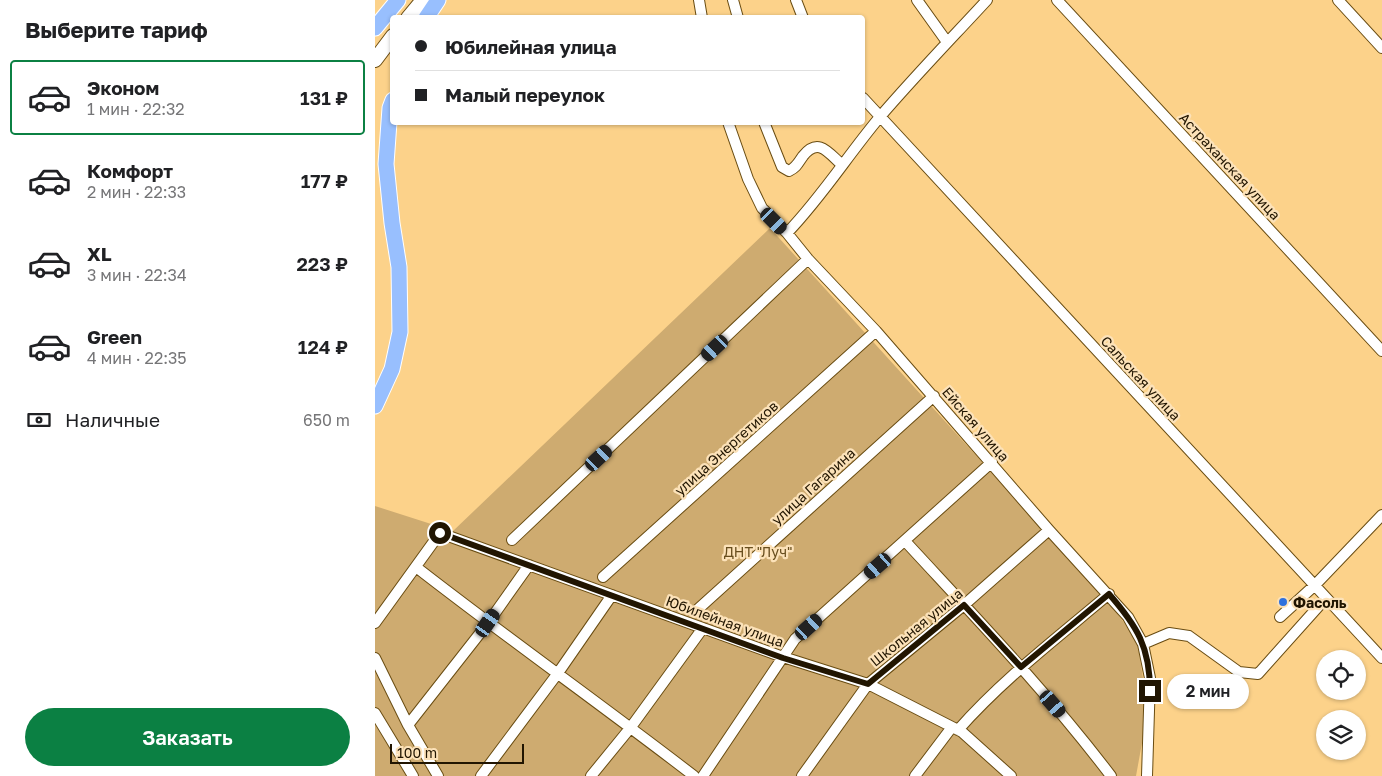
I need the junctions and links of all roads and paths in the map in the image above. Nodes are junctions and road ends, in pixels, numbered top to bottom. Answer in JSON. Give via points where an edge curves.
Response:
{"nodes":[{"id":1,"x":398,"y":0,"type":"edge"},
{"id":2,"x":423,"y":0,"type":"edge"},
{"id":3,"x":438,"y":0,"type":"edge"},
{"id":4,"x":699,"y":0,"type":"edge"},
{"id":5,"x":733,"y":0,"type":"edge"},
{"id":6,"x":796,"y":0,"type":"edge"},
{"id":7,"x":917,"y":0,"type":"edge"},
{"id":8,"x":987,"y":0,"type":"edge"},
{"id":9,"x":1057,"y":0,"type":"edge"},
{"id":10,"x":1338,"y":0,"type":"edge"},
{"id":11,"x":411,"y":15,"type":"edge"},
{"id":12,"x":428,"y":15,"type":"edge"},
{"id":13,"x":702,"y":15,"type":"edge"},
{"id":14,"x":736,"y":15,"type":"edge"},
{"id":15,"x":802,"y":15,"type":"edge"},
{"id":16,"x":375,"y":28,"type":"edge"},
{"id":17,"x":944,"y":38,"type":"junction"},
{"id":18,"x":390,"y":40,"type":"edge"},
{"id":19,"x":1382,"y":48,"type":"edge"},
{"id":20,"x":375,"y":60,"type":"edge"},
{"id":21,"x":865,"y":101,"type":"edge"},
{"id":22,"x":390,"y":108,"type":"edge"},
{"id":23,"x":877,"y":116,"type":"junction"},
{"id":24,"x":729,"y":125,"type":"edge"},
{"id":25,"x":765,"y":125,"type":"edge"},
{"id":26,"x":841,"y":164,"type":"junction"},
{"id":27,"x":787,"y":233,"type":"junction"},
{"id":28,"x":805,"y":262,"type":"junction"},
{"id":29,"x":876,"y":331,"type":"junction"},
{"id":30,"x":1382,"y":351,"type":"edge"},
{"id":31,"x":934,"y":396,"type":"junction"},
{"id":32,"x":375,"y":406,"type":"edge"},
{"id":33,"x":988,"y":466,"type":"junction"},
{"id":34,"x":1382,"y":515,"type":"edge"},
{"id":35,"x":1046,"y":532,"type":"junction"},
{"id":36,"x":512,"y":540,"type":"dead end"},
{"id":37,"x":905,"y":541,"type":"junction"},
{"id":38,"x":529,"y":565,"type":"junction"},
{"id":39,"x":416,"y":567,"type":"junction"},
{"id":40,"x":603,"y":577,"type":"dead end"},
{"id":41,"x":1315,"y":585,"type":"junction"},
{"id":42,"x":611,"y":595,"type":"junction"},
{"id":43,"x":1106,"y":597,"type":"junction"},
{"id":44,"x":1326,"y":598,"type":"junction"},
{"id":45,"x":964,"y":605,"type":"junction"},
{"id":46,"x":697,"y":610,"type":"dead end"},
{"id":47,"x":1280,"y":617,"type":"dead end"},
{"id":48,"x":375,"y":623,"type":"edge"},
{"id":49,"x":488,"y":623,"type":"junction"},
{"id":50,"x":703,"y":628,"type":"junction"},
{"id":51,"x":1141,"y":640,"type":"junction"},
{"id":52,"x":375,"y":658,"type":"edge"},
{"id":53,"x":783,"y":658,"type":"junction"},
{"id":54,"x":1382,"y":658,"type":"edge"},
{"id":55,"x":1021,"y":667,"type":"junction"},
{"id":56,"x":558,"y":674,"type":"junction"},
{"id":57,"x":868,"y":684,"type":"junction"},
{"id":58,"x":375,"y":714,"type":"edge"},
{"id":59,"x":408,"y":725,"type":"junction"},
{"id":60,"x":631,"y":727,"type":"junction"},
{"id":61,"x":955,"y":728,"type":"junction"},
{"id":62,"x":409,"y":773,"type":"edge"},
{"id":63,"x":438,"y":776,"type":"edge"},
{"id":64,"x":481,"y":776,"type":"edge"},
{"id":65,"x":591,"y":776,"type":"edge"},
{"id":66,"x":694,"y":776,"type":"edge"},
{"id":67,"x":703,"y":776,"type":"edge"},
{"id":68,"x":802,"y":776,"type":"edge"},
{"id":69,"x":915,"y":776,"type":"edge"},
{"id":70,"x":1011,"y":776,"type":"edge"},
{"id":71,"x":1111,"y":776,"type":"edge"},
{"id":72,"x":1147,"y":776,"type":"edge"}],
"edges":[{"from":1,"to":16,"type":"main road"},
{"from":2,"to":11,"type":"main road"},
{"from":3,"to":12,"type":"main road"},
{"from":4,"to":13,"type":"street"},
{"from":5,"to":14,"type":"street"},
{"from":6,"to":15,"type":"street"},
{"from":7,"to":17,"type":"street"},
{"from":8,"to":17,"type":"street"},
{"from":9,"to":30,"type":"street","name":"Астраханская улица"},
{"from":10,"to":19,"type":"street"},
{"from":17,"to":23,"type":"street"},
{"from":18,"to":20,"type":"main road"},
{"from":21,"to":23,"type":"street","name":"Сальская улица"},
{"from":22,"to":32,"type":"main road","via":[[386,164],[399,267],[400,332],[392,369]]},
{"from":23,"to":26,"type":"street"},
{"from":23,"to":41,"type":"street","name":"Сальская улица"},
{"from":24,"to":27,"type":"street","name":"Ейская улица","via":[[747,179],[762,208]]},
{"from":25,"to":26,"type":"street","via":[[782,167],[789,171],[796,168],[811,149],[820,146]]},
{"from":26,"to":27,"type":"street"},
{"from":27,"to":28,"type":"street","name":"Ейская улица"},
{"from":28,"to":29,"type":"street","name":"Ейская улица"},
{"from":28,"to":36,"type":"street"},
{"from":29,"to":31,"type":"street","name":"Ейская улица"},
{"from":29,"to":40,"type":"street","name":"улица Энергетиков"},
{"from":31,"to":33,"type":"street","name":"Ейская улица"},
{"from":31,"to":46,"type":"street","name":"улица Гагарина"},
{"from":33,"to":35,"type":"street","name":"Ейская улица"},
{"from":33,"to":37,"type":"street"},
{"from":34,"to":41,"type":"street"},
{"from":35,"to":43,"type":"street","name":"Ейская улица"},
{"from":35,"to":45,"type":"street","name":"Школьная улица"},
{"from":37,"to":45,"type":"street"},
{"from":37,"to":53,"type":"street","via":[[795,639]]},
{"from":38,"to":39,"type":"street","name":"Юбилейная улица","via":[[440,533]]},
{"from":38,"to":42,"type":"street","name":"Юбилейная улица"},
{"from":38,"to":49,"type":"street"},
{"from":39,"to":48,"type":"street"},
{"from":39,"to":49,"type":"street"},
{"from":41,"to":44,"type":"street","name":"Сальская улица"},
{"from":41,"to":47,"type":"street"},
{"from":42,"to":50,"type":"street","name":"Юбилейная улица"},
{"from":42,"to":56,"type":"street"},
{"from":43,"to":51,"type":"street","name":"Ейская улица","via":[[1128,617]]},
{"from":43,"to":55,"type":"street"},
{"from":44,"to":51,"type":"street","via":[[1258,674],[1239,672],[1189,636],[1169,633]]},
{"from":44,"to":54,"type":"street","name":"Сальская улица"},
{"from":45,"to":55,"type":"street"},
{"from":45,"to":57,"type":"street","name":"Школьная улица"},
{"from":49,"to":56,"type":"street"},
{"from":49,"to":59,"type":"street"},
{"from":50,"to":53,"type":"street","name":"Юбилейная улица"},
{"from":50,"to":60,"type":"street"},
{"from":51,"to":72,"type":"street","via":[[1150,678]]},
{"from":52,"to":59,"type":"street"},
{"from":53,"to":57,"type":"street","name":"Юбилейная улица"},
{"from":53,"to":67,"type":"street"},
{"from":55,"to":61,"type":"street"},
{"from":55,"to":71,"type":"street","via":[[1075,728]]},
{"from":56,"to":60,"type":"street"},
{"from":56,"to":64,"type":"street"},
{"from":57,"to":61,"type":"street","name":"Юбилейная улица"},
{"from":57,"to":68,"type":"street","name":"Школьная улица"},
{"from":58,"to":62,"type":"street"},
{"from":59,"to":63,"type":"street"},
{"from":60,"to":65,"type":"street"},
{"from":60,"to":66,"type":"street"},
{"from":61,"to":69,"type":"street"},
{"from":61,"to":70,"type":"street","name":"Юбилейная улица"}]}
